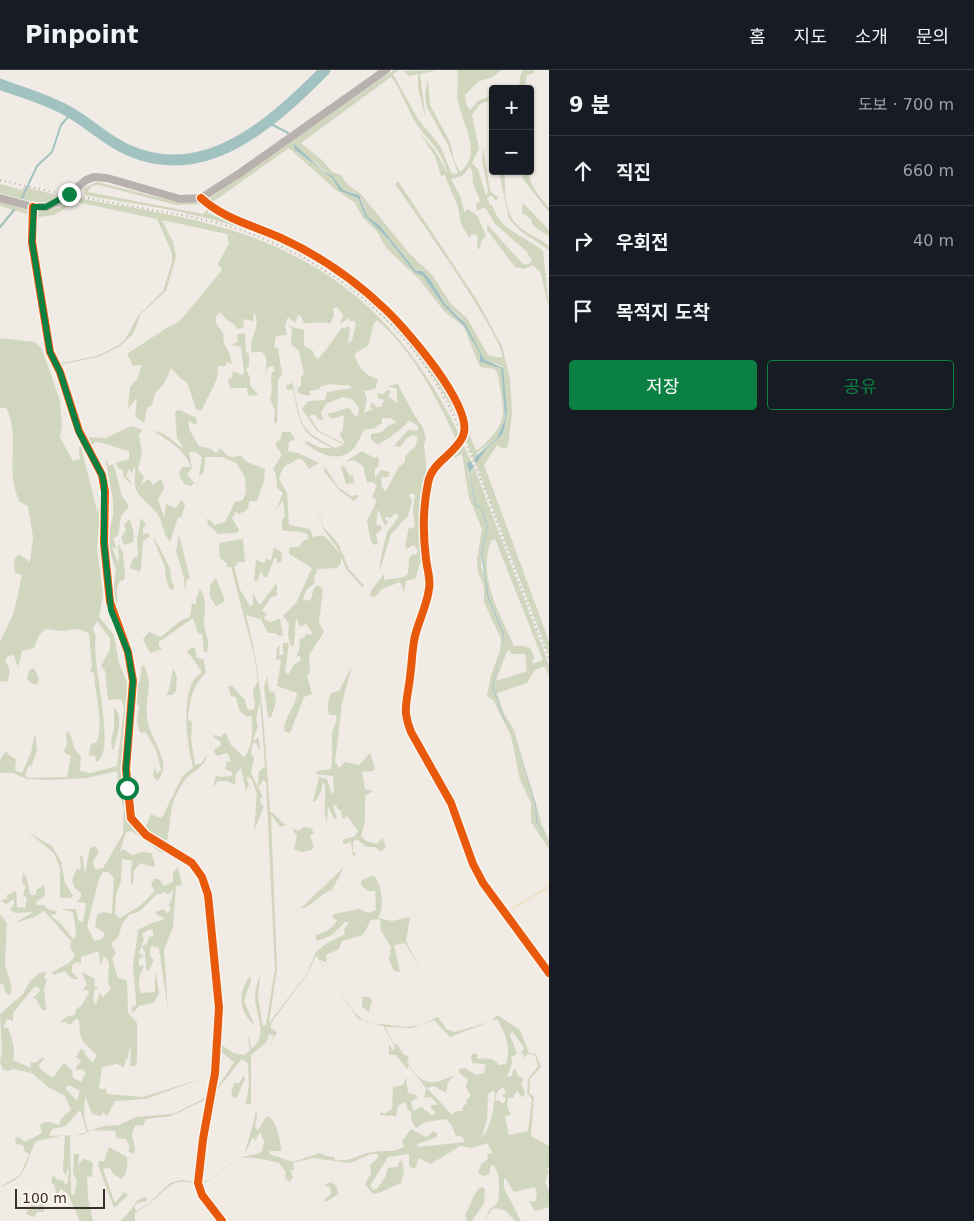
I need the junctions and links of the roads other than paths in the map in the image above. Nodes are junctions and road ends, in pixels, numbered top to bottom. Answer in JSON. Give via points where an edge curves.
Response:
{"nodes":[{"id":1,"x":386,"y":70,"type":"edge"},
{"id":2,"x":0,"y":198,"type":"edge"},
{"id":3,"x":201,"y":198,"type":"junction"},
{"id":4,"x":34,"y":207,"type":"junction"},
{"id":5,"x":549,"y":973,"type":"edge"},
{"id":6,"x":222,"y":1221,"type":"edge"}],
"edges":[{"from":1,"to":3,"type":"main road"},
{"from":2,"to":4,"type":"main road"},
{"from":3,"to":4,"type":"main road","via":[[180,199],[108,178],[94,177],[55,203]]},
{"from":3,"to":5,"type":"street","via":[[221,214],[312,254],[358,286],[410,335],[438,370],[459,409],[463,436],[433,469],[428,482],[424,528],[430,583],[414,643],[407,720],[451,803],[483,884]]},
{"from":4,"to":6,"type":"street","via":[[32,242],[50,352],[60,372],[79,432],[102,475],[105,492],[104,543],[111,610],[128,652],[133,681],[126,769],[131,818],[146,835],[192,863],[202,877],[208,895],[219,1008],[215,1073],[198,1184],[202,1195]]}]}
